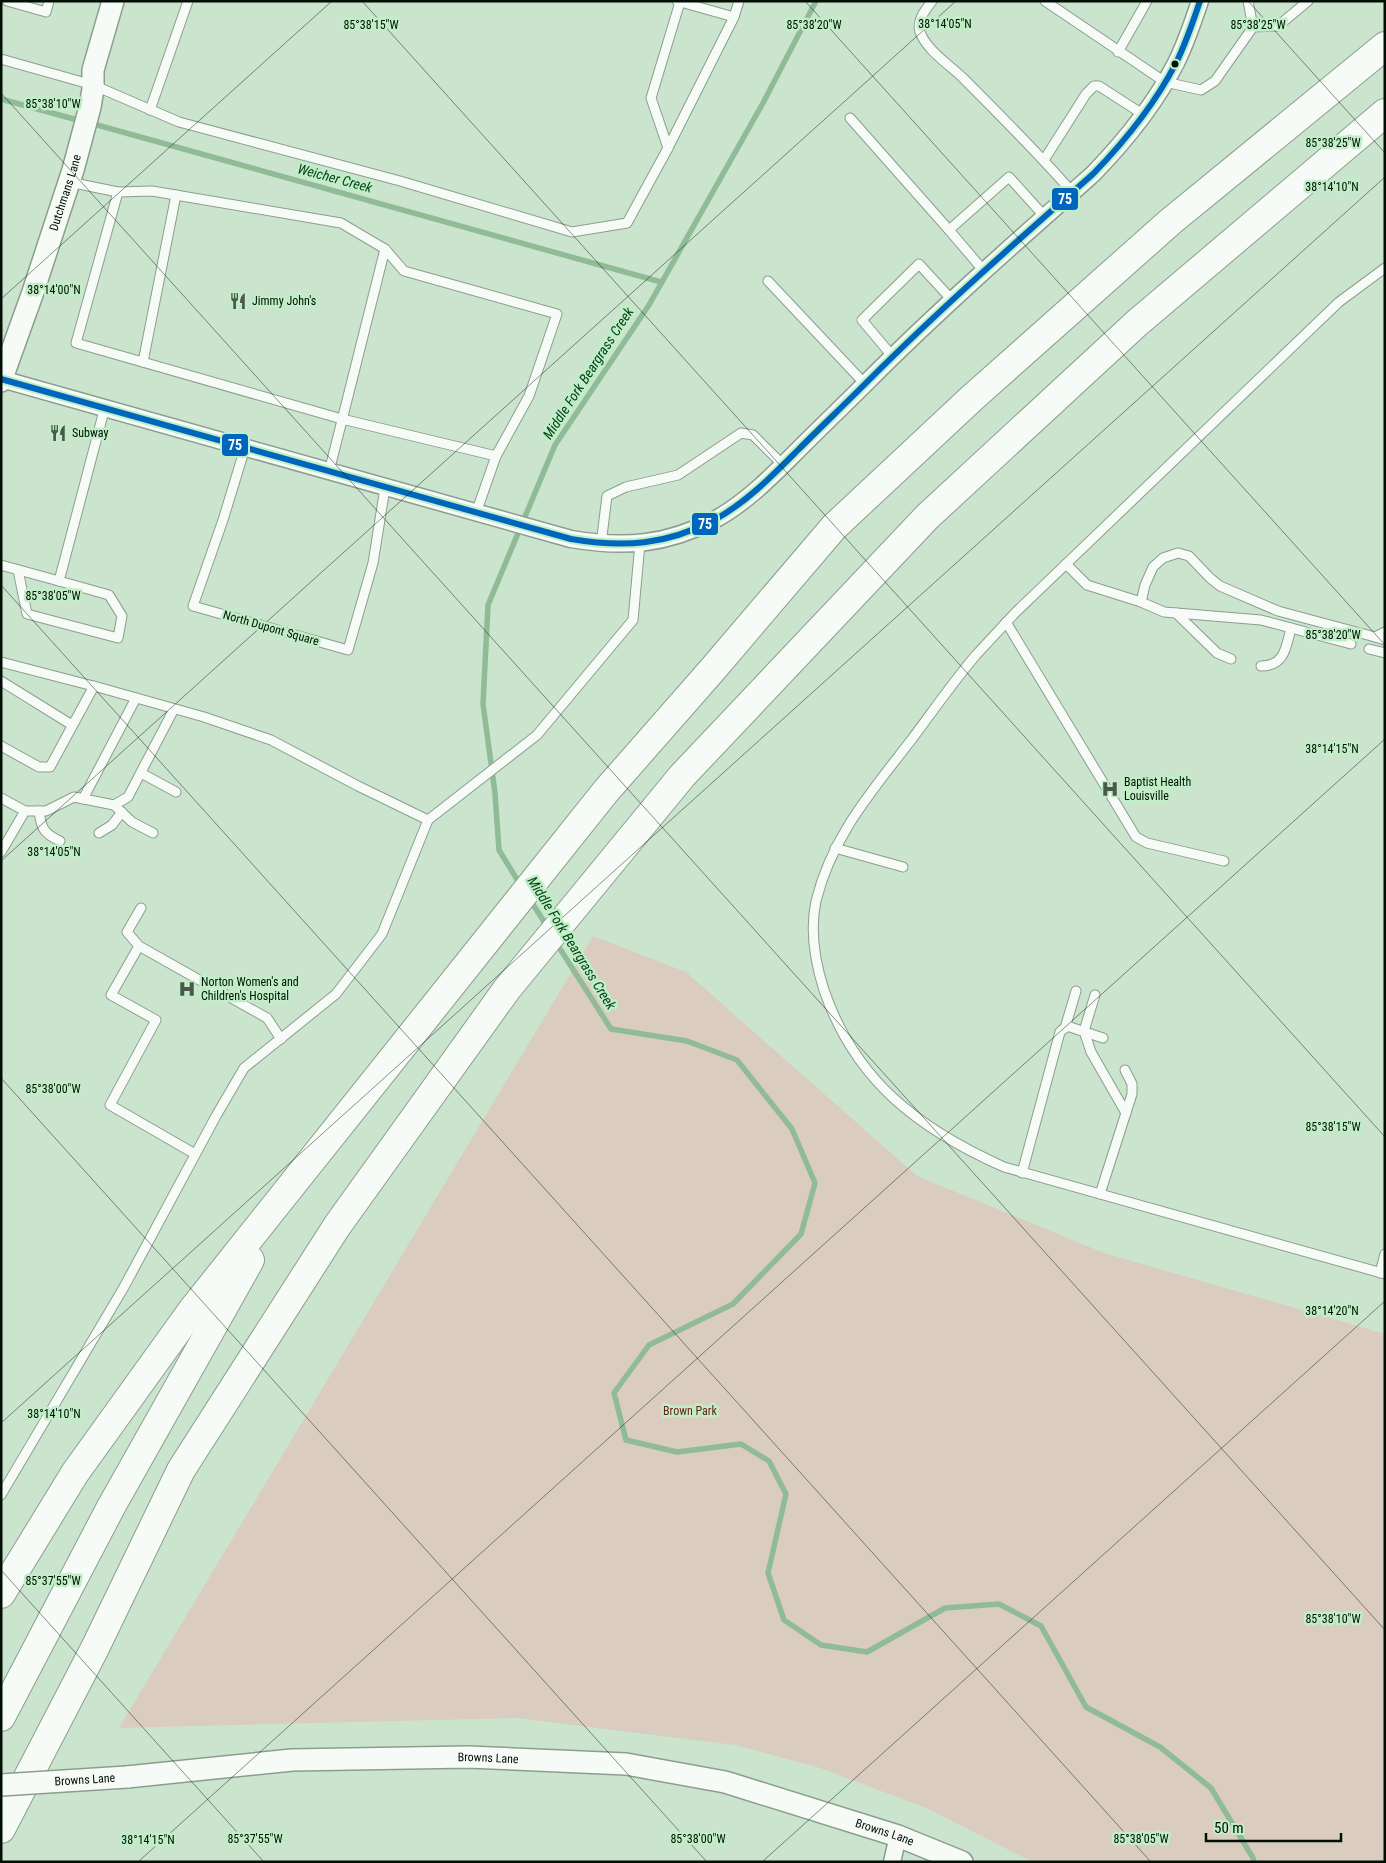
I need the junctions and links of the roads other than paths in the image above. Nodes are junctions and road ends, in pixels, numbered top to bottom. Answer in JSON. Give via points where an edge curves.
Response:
{"nodes":[{"id":1,"x":7,"y":1,"type":"edge"},
{"id":2,"x":49,"y":1,"type":"edge"},
{"id":3,"x":113,"y":1,"type":"edge"},
{"id":4,"x":188,"y":1,"type":"edge"},
{"id":5,"x":739,"y":1,"type":"edge"},
{"id":6,"x":932,"y":1,"type":"edge"},
{"id":7,"x":1046,"y":1,"type":"edge"},
{"id":8,"x":1147,"y":1,"type":"edge"},
{"id":9,"x":1200,"y":1,"type":"edge"},
{"id":10,"x":1248,"y":1,"type":"edge"},
{"id":11,"x":1308,"y":1,"type":"edge"},
{"id":12,"x":679,"y":2,"type":"edge"},
{"id":13,"x":734,"y":17,"type":"junction"},
{"id":14,"x":1253,"y":27,"type":"junction"},
{"id":15,"x":1385,"y":46,"type":"edge"},
{"id":16,"x":1118,"y":52,"type":"junction"},
{"id":17,"x":1,"y":59,"type":"edge"},
{"id":18,"x":1165,"y":82,"type":"junction"},
{"id":19,"x":93,"y":85,"type":"junction"},
{"id":20,"x":150,"y":110,"type":"junction"},
{"id":21,"x":1385,"y":113,"type":"edge"},
{"id":22,"x":1144,"y":115,"type":"junction"},
{"id":23,"x":850,"y":118,"type":"dead end"},
{"id":24,"x":668,"y":148,"type":"junction"},
{"id":25,"x":1044,"y":160,"type":"junction"},
{"id":26,"x":69,"y":182,"type":"junction"},
{"id":27,"x":118,"y":192,"type":"junction"},
{"id":28,"x":1072,"y":192,"type":"junction"},
{"id":29,"x":176,"y":195,"type":"junction"},
{"id":30,"x":1045,"y":217,"type":"junction"},
{"id":31,"x":949,"y":230,"type":"junction"},
{"id":32,"x":385,"y":250,"type":"junction"},
{"id":33,"x":1385,"y":268,"type":"edge"},
{"id":34,"x":984,"y":271,"type":"junction"},
{"id":35,"x":768,"y":281,"type":"dead end"},
{"id":36,"x":952,"y":300,"type":"junction"},
{"id":37,"x":893,"y":357,"type":"junction"},
{"id":38,"x":143,"y":362,"type":"junction"},
{"id":39,"x":1,"y":380,"type":"edge"},
{"id":40,"x":865,"y":384,"type":"junction"},
{"id":41,"x":105,"y":408,"type":"junction"},
{"id":42,"x":342,"y":419,"type":"junction"},
{"id":43,"x":245,"y":448,"type":"junction"},
{"id":44,"x":496,"y":456,"type":"junction"},
{"id":45,"x":783,"y":465,"type":"junction"},
{"id":46,"x":329,"y":472,"type":"junction"},
{"id":47,"x":385,"y":488,"type":"junction"},
{"id":48,"x":476,"y":513,"type":"junction"},
{"id":49,"x":640,"y":543,"type":"junction"},
{"id":50,"x":601,"y":544,"type":"junction"},
{"id":51,"x":1066,"y":564,"type":"junction"},
{"id":52,"x":1,"y":566,"type":"edge"},
{"id":53,"x":18,"y":570,"type":"junction"},
{"id":54,"x":59,"y":581,"type":"junction"},
{"id":55,"x":1141,"y":602,"type":"junction"},
{"id":56,"x":1278,"y":611,"type":"junction"},
{"id":57,"x":1176,"y":613,"type":"junction"},
{"id":58,"x":1245,"y":619,"type":"junction"},
{"id":59,"x":1006,"y":622,"type":"junction"},
{"id":60,"x":1291,"y":628,"type":"junction"},
{"id":61,"x":1385,"y":632,"type":"edge"},
{"id":62,"x":1375,"y":637,"type":"junction"},
{"id":63,"x":1385,"y":640,"type":"edge"},
{"id":64,"x":1351,"y":644,"type":"dead end"},
{"id":65,"x":1369,"y":649,"type":"dead end"},
{"id":66,"x":1385,"y":653,"type":"edge"},
{"id":67,"x":1231,"y":659,"type":"dead end"},
{"id":68,"x":1,"y":662,"type":"edge"},
{"id":69,"x":1261,"y":666,"type":"dead end"},
{"id":70,"x":1,"y":682,"type":"edge"},
{"id":71,"x":94,"y":686,"type":"junction"},
{"id":72,"x":136,"y":698,"type":"junction"},
{"id":73,"x":174,"y":709,"type":"junction"},
{"id":74,"x":72,"y":725,"type":"junction"},
{"id":75,"x":1,"y":746,"type":"edge"},
{"id":76,"x":141,"y":773,"type":"junction"},
{"id":77,"x":176,"y":792,"type":"dead end"},
{"id":78,"x":1,"y":798,"type":"edge"},
{"id":79,"x":83,"y":799,"type":"junction"},
{"id":80,"x":114,"y":805,"type":"junction"},
{"id":81,"x":25,"y":811,"type":"junction"},
{"id":82,"x":39,"y":811,"type":"junction"},
{"id":83,"x":122,"y":812,"type":"junction"},
{"id":84,"x":428,"y":820,"type":"junction"},
{"id":85,"x":99,"y":833,"type":"dead end"},
{"id":86,"x":153,"y":833,"type":"dead end"},
{"id":87,"x":60,"y":841,"type":"dead end"},
{"id":88,"x":835,"y":848,"type":"junction"},
{"id":89,"x":1,"y":852,"type":"edge"},
{"id":90,"x":1224,"y":861,"type":"dead end"},
{"id":91,"x":903,"y":867,"type":"dead end"},
{"id":92,"x":142,"y":908,"type":"dead end"},
{"id":93,"x":139,"y":946,"type":"junction"},
{"id":94,"x":1076,"y":990,"type":"dead end"},
{"id":95,"x":1095,"y":996,"type":"dead end"},
{"id":96,"x":1064,"y":1028,"type":"junction"},
{"id":97,"x":1084,"y":1031,"type":"junction"},
{"id":98,"x":1103,"y":1038,"type":"dead end"},
{"id":99,"x":281,"y":1039,"type":"junction"},
{"id":100,"x":1126,"y":1070,"type":"dead end"},
{"id":101,"x":1126,"y":1113,"type":"junction"},
{"id":102,"x":195,"y":1154,"type":"junction"},
{"id":103,"x":1022,"y":1173,"type":"junction"},
{"id":104,"x":300,"y":1175,"type":"junction"},
{"id":105,"x":1100,"y":1194,"type":"junction"},
{"id":106,"x":1385,"y":1254,"type":"edge"},
{"id":107,"x":1382,"y":1273,"type":"edge"},
{"id":108,"x":1,"y":1495,"type":"edge"},
{"id":109,"x":1,"y":1594,"type":"edge"},
{"id":110,"x":1,"y":1716,"type":"edge"},
{"id":111,"x":1,"y":1785,"type":"edge"},
{"id":112,"x":1,"y":1829,"type":"edge"},
{"id":113,"x":898,"y":1836,"type":"junction"},
{"id":114,"x":892,"y":1862,"type":"edge"},
{"id":115,"x":962,"y":1862,"type":"edge"}],
"edges":[{"from":1,"to":2,"type":"lane","via":[[46,12]]},
{"from":3,"to":19,"type":"street","name":"Dutchmans Lane","via":[[93,70]]},
{"from":4,"to":20,"type":"lane"},
{"from":5,"to":13,"type":"lane"},
{"from":6,"to":25,"type":"lane","via":[[923,14],[919,29],[926,44]]},
{"from":7,"to":16,"type":"lane"},
{"from":8,"to":16,"type":"lane"},
{"from":9,"to":18,"type":"street","via":[[1182,50]]},
{"from":10,"to":14,"type":"lane"},
{"from":11,"to":14,"type":"lane","via":[[1278,26]]},
{"from":12,"to":13,"type":"lane"},
{"from":12,"to":24,"type":"lane","via":[[651,98]]},
{"from":13,"to":24,"type":"lane"},
{"from":14,"to":18,"type":"lane","via":[[1215,81],[1201,90]]},
{"from":15,"to":104,"type":"highway","via":[[1170,222],[972,398],[834,527],[559,848]]},
{"from":16,"to":18,"type":"lane"},
{"from":17,"to":19,"type":"lane"},
{"from":18,"to":22,"type":"street"},
{"from":19,"to":20,"type":"lane"},
{"from":19,"to":26,"type":"street","name":"Dutchmans Lane"},
{"from":20,"to":24,"type":"lane","via":[[178,122],[400,181],[572,232],[627,223]]},
{"from":21,"to":112,"type":"highway","via":[[1137,323],[928,516],[682,776],[517,976],[337,1226],[181,1470],[95,1648]]},
{"from":22,"to":25,"type":"lane","via":[[1099,86],[1094,86]]},
{"from":22,"to":28,"type":"street","via":[[1108,158]]},
{"from":23,"to":31,"type":"lane"},
{"from":25,"to":28,"type":"lane"},
{"from":26,"to":27,"type":"lane"},
{"from":26,"to":39,"type":"street","name":"Dutchmans Lane"},
{"from":27,"to":29,"type":"lane","via":[[152,191]]},
{"from":27,"to":38,"type":"lane","via":[[76,343]]},
{"from":28,"to":30,"type":"street"},
{"from":29,"to":32,"type":"lane","via":[[341,223]]},
{"from":29,"to":38,"type":"lane"},
{"from":30,"to":31,"type":"lane","via":[[1009,177]]},
{"from":30,"to":34,"type":"street"},
{"from":31,"to":34,"type":"lane"},
{"from":32,"to":42,"type":"lane"},
{"from":32,"to":44,"type":"lane","via":[[404,271],[557,314],[529,396]]},
{"from":33,"to":51,"type":"lane","via":[[1339,302]]},
{"from":34,"to":36,"type":"street"},
{"from":35,"to":40,"type":"lane"},
{"from":36,"to":37,"type":"street"},
{"from":36,"to":37,"type":"lane","via":[[920,264],[862,320]]},
{"from":37,"to":40,"type":"street"},
{"from":38,"to":42,"type":"lane"},
{"from":39,"to":41,"type":"street"},
{"from":40,"to":45,"type":"street"},
{"from":41,"to":43,"type":"street"},
{"from":41,"to":54,"type":"lane"},
{"from":42,"to":44,"type":"lane"},
{"from":42,"to":46,"type":"lane"},
{"from":43,"to":46,"type":"street"},
{"from":43,"to":47,"type":"lane","name":"North Dupont Square","via":[[193,606],[348,650],[373,563]]},
{"from":44,"to":48,"type":"lane"},
{"from":45,"to":49,"type":"street","via":[[745,500],[715,519],[687,532]]},
{"from":45,"to":50,"type":"lane","via":[[753,435],[741,433],[678,474],[626,487],[607,496]]},
{"from":46,"to":47,"type":"street"},
{"from":47,"to":48,"type":"street"},
{"from":48,"to":50,"type":"street"},
{"from":49,"to":50,"type":"street"},
{"from":49,"to":84,"type":"lane","via":[[632,620],[536,735]]},
{"from":51,"to":55,"type":"lane","via":[[1087,585]]},
{"from":51,"to":59,"type":"lane"},
{"from":52,"to":53,"type":"lane"},
{"from":53,"to":54,"type":"lane"},
{"from":53,"to":54,"type":"lane","via":[[27,614],[118,638],[122,616],[109,594]]},
{"from":55,"to":56,"type":"lane","via":[[1153,567],[1163,558],[1178,553],[1189,556],[1220,586]]},
{"from":55,"to":57,"type":"lane","via":[[1164,612]]},
{"from":56,"to":58,"type":"lane"},
{"from":56,"to":62,"type":"lane"},
{"from":57,"to":58,"type":"lane"},
{"from":57,"to":67,"type":"lane","via":[[1217,653]]},
{"from":58,"to":60,"type":"lane"},
{"from":59,"to":88,"type":"lane","via":[[975,656],[861,806]]},
{"from":59,"to":90,"type":"lane","via":[[1136,837],[1147,843]]},
{"from":60,"to":64,"type":"lane"},
{"from":60,"to":69,"type":"lane","via":[[1285,652],[1278,661],[1270,666]]},
{"from":61,"to":62,"type":"lane"},
{"from":62,"to":63,"type":"lane"},
{"from":65,"to":66,"type":"lane"},
{"from":68,"to":71,"type":"lane"},
{"from":70,"to":74,"type":"lane"},
{"from":71,"to":72,"type":"lane"},
{"from":71,"to":74,"type":"lane"},
{"from":72,"to":73,"type":"lane"},
{"from":72,"to":79,"type":"lane"},
{"from":73,"to":76,"type":"lane"},
{"from":73,"to":84,"type":"lane","via":[[271,740]]},
{"from":74,"to":75,"type":"lane","via":[[50,767],[40,767]]},
{"from":76,"to":77,"type":"lane"},
{"from":76,"to":80,"type":"lane","via":[[128,797]]},
{"from":78,"to":81,"type":"lane"},
{"from":79,"to":80,"type":"lane"},
{"from":79,"to":82,"type":"lane","via":[[74,797],[46,811]]},
{"from":80,"to":83,"type":"lane"},
{"from":81,"to":82,"type":"lane"},
{"from":81,"to":89,"type":"lane"},
{"from":82,"to":87,"type":"lane","via":[[41,824],[48,836]]},
{"from":83,"to":85,"type":"lane","via":[[112,825]]},
{"from":83,"to":86,"type":"lane","via":[[132,822]]},
{"from":84,"to":99,"type":"lane","via":[[382,934],[336,994]]},
{"from":88,"to":91,"type":"lane"},
{"from":88,"to":103,"type":"lane","via":[[816,901],[814,927],[821,979],[842,1034],[862,1066],[911,1114],[970,1152]]},
{"from":92,"to":93,"type":"lane","via":[[127,932]]},
{"from":93,"to":99,"type":"lane","via":[[267,1018]]},
{"from":93,"to":102,"type":"lane","via":[[112,995],[156,1020],[110,1105]]},
{"from":94,"to":96,"type":"lane"},
{"from":95,"to":97,"type":"lane"},
{"from":96,"to":97,"type":"lane"},
{"from":96,"to":103,"type":"lane","via":[[1060,1032]]},
{"from":97,"to":98,"type":"lane"},
{"from":97,"to":101,"type":"lane","via":[[1090,1052]]},
{"from":99,"to":102,"type":"lane","via":[[244,1068]]},
{"from":100,"to":101,"type":"lane","via":[[1132,1094]]},
{"from":101,"to":105,"type":"lane"},
{"from":102,"to":108,"type":"lane","via":[[124,1287]]},
{"from":103,"to":105,"type":"lane"},
{"from":104,"to":109,"type":"highway","via":[[193,1309],[75,1473]]},
{"from":104,"to":110,"type":"highway","via":[[111,1506]]},
{"from":105,"to":107,"type":"lane"},
{"from":106,"to":107,"type":"lane"},
{"from":111,"to":113,"type":"street","name":"Browns Lane","bridge":true,"via":[[127,1777],[292,1760],[468,1757],[626,1764],[725,1782]]},
{"from":113,"to":114,"type":"street"},
{"from":113,"to":115,"type":"street","name":"Browns Lane"}]}
